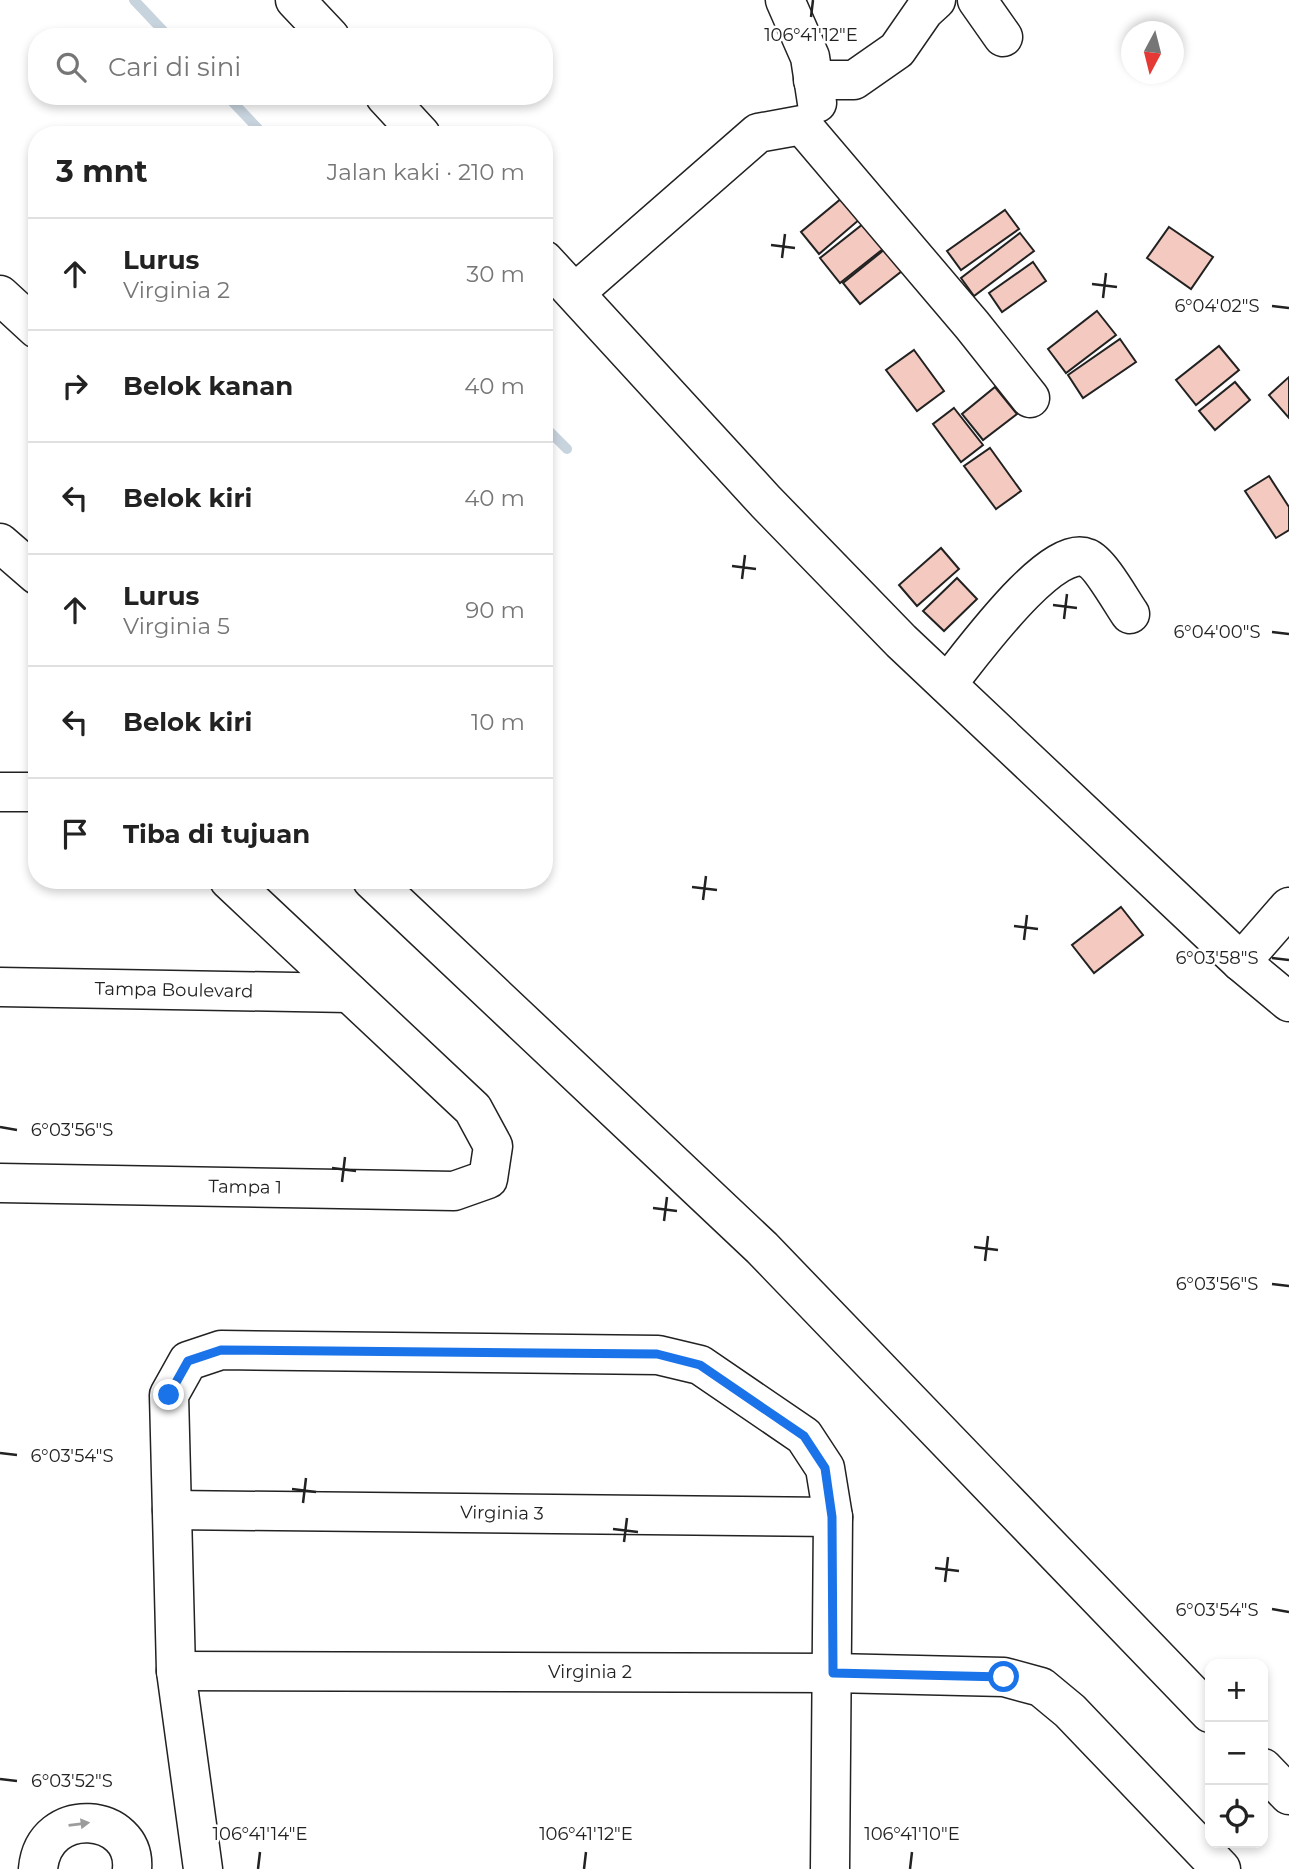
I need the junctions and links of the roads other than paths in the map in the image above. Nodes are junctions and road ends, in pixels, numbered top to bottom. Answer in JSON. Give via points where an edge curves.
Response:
{"nodes":[{"id":1,"x":295,"y":0,"type":"edge"},
{"id":2,"x":785,"y":0,"type":"edge"},
{"id":3,"x":936,"y":0,"type":"edge"},
{"id":4,"x":977,"y":0,"type":"edge"},
{"id":5,"x":321,"y":28,"type":"edge"},
{"id":6,"x":1003,"y":37,"type":"dead end"},
{"id":7,"x":813,"y":80,"type":"junction"},
{"id":8,"x":393,"y":105,"type":"edge"},
{"id":9,"x":802,"y":125,"type":"junction"},
{"id":10,"x":413,"y":126,"type":"edge"},
{"id":11,"x":553,"y":269,"type":"edge"},
{"id":12,"x":576,"y":292,"type":"junction"},
{"id":13,"x":0,"y":295,"type":"edge"},
{"id":14,"x":28,"y":321,"type":"edge"},
{"id":15,"x":1030,"y":398,"type":"dead end"},
{"id":16,"x":0,"y":542,"type":"edge"},
{"id":17,"x":28,"y":567,"type":"edge"},
{"id":18,"x":1129,"y":614,"type":"dead end"},
{"id":19,"x":947,"y":684,"type":"junction"},
{"id":20,"x":0,"y":792,"type":"edge"},
{"id":21,"x":28,"y":792,"type":"edge"},
{"id":22,"x":239,"y":889,"type":"edge"},
{"id":23,"x":382,"y":889,"type":"edge"},
{"id":24,"x":1289,"y":907,"type":"edge"},
{"id":25,"x":1241,"y":962,"type":"junction"},
{"id":26,"x":0,"y":987,"type":"edge"},
{"id":27,"x":349,"y":993,"type":"junction"},
{"id":28,"x":1289,"y":1002,"type":"edge"},
{"id":29,"x":0,"y":1183,"type":"edge"},
{"id":30,"x":172,"y":1510,"type":"junction"},
{"id":31,"x":832,"y":1517,"type":"junction"},
{"id":32,"x":176,"y":1671,"type":"junction"},
{"id":33,"x":833,"y":1673,"type":"junction"},
{"id":34,"x":1205,"y":1708,"type":"edge"},
{"id":35,"x":1268,"y":1773,"type":"edge"},
{"id":36,"x":1289,"y":1795,"type":"edge"},
{"id":37,"x":38,"y":1869,"type":"edge"},
{"id":38,"x":132,"y":1869,"type":"edge"},
{"id":39,"x":203,"y":1869,"type":"edge"},
{"id":40,"x":830,"y":1869,"type":"edge"},
{"id":41,"x":1221,"y":1869,"type":"edge"}],
"edges":[{"from":1,"to":5,"type":"main road"},
{"from":2,"to":7,"type":"main road","via":[[810,57]]},
{"from":3,"to":7,"type":"main road","via":[[897,50],[854,80]]},
{"from":4,"to":6,"type":"main road"},
{"from":7,"to":9,"type":"main road","via":[[817,105]]},
{"from":8,"to":10,"type":"main road"},
{"from":9,"to":12,"type":"main road","via":[[758,133]]},
{"from":9,"to":15,"type":"main road"},
{"from":11,"to":12,"type":"main road"},
{"from":12,"to":19,"type":"main road","via":[[766,502]]},
{"from":13,"to":14,"type":"main road"},
{"from":16,"to":17,"type":"main road"},
{"from":18,"to":19,"type":"main road","via":[[1096,565],[1078,556],[1059,565],[1016,600]]},
{"from":19,"to":25,"type":"main road"},
{"from":20,"to":21,"type":"main road"},
{"from":22,"to":27,"type":"main road"},
{"from":23,"to":34,"type":"main road","via":[[762,1248]]},
{"from":24,"to":25,"type":"main road"},
{"from":25,"to":28,"type":"main road"},
{"from":26,"to":27,"type":"main road","name":"Tampa Boulevard"},
{"from":27,"to":29,"type":"main road","name":"Tampa 1","via":[[473,1109],[494,1146],[488,1179],[454,1191]]},
{"from":30,"to":31,"type":"main road","name":"Virginia 3"},
{"from":30,"to":31,"type":"main road","via":[[169,1395],[188,1361],[221,1350],[657,1354],[700,1365],[804,1436],[825,1468]]},
{"from":30,"to":32,"type":"main road"},
{"from":31,"to":33,"type":"main road"},
{"from":32,"to":33,"type":"main road","name":"Virginia 2"},
{"from":32,"to":39,"type":"main road"},
{"from":33,"to":40,"type":"main road"},
{"from":33,"to":41,"type":"main road","name":"Virginia 2","via":[[1004,1677],[1041,1687],[1070,1711]]},
{"from":35,"to":36,"type":"main road"},
{"from":37,"to":38,"type":"main road","one_way":true,"via":[[47,1840],[61,1828],[79,1822],[115,1832],[126,1846]]}]}
